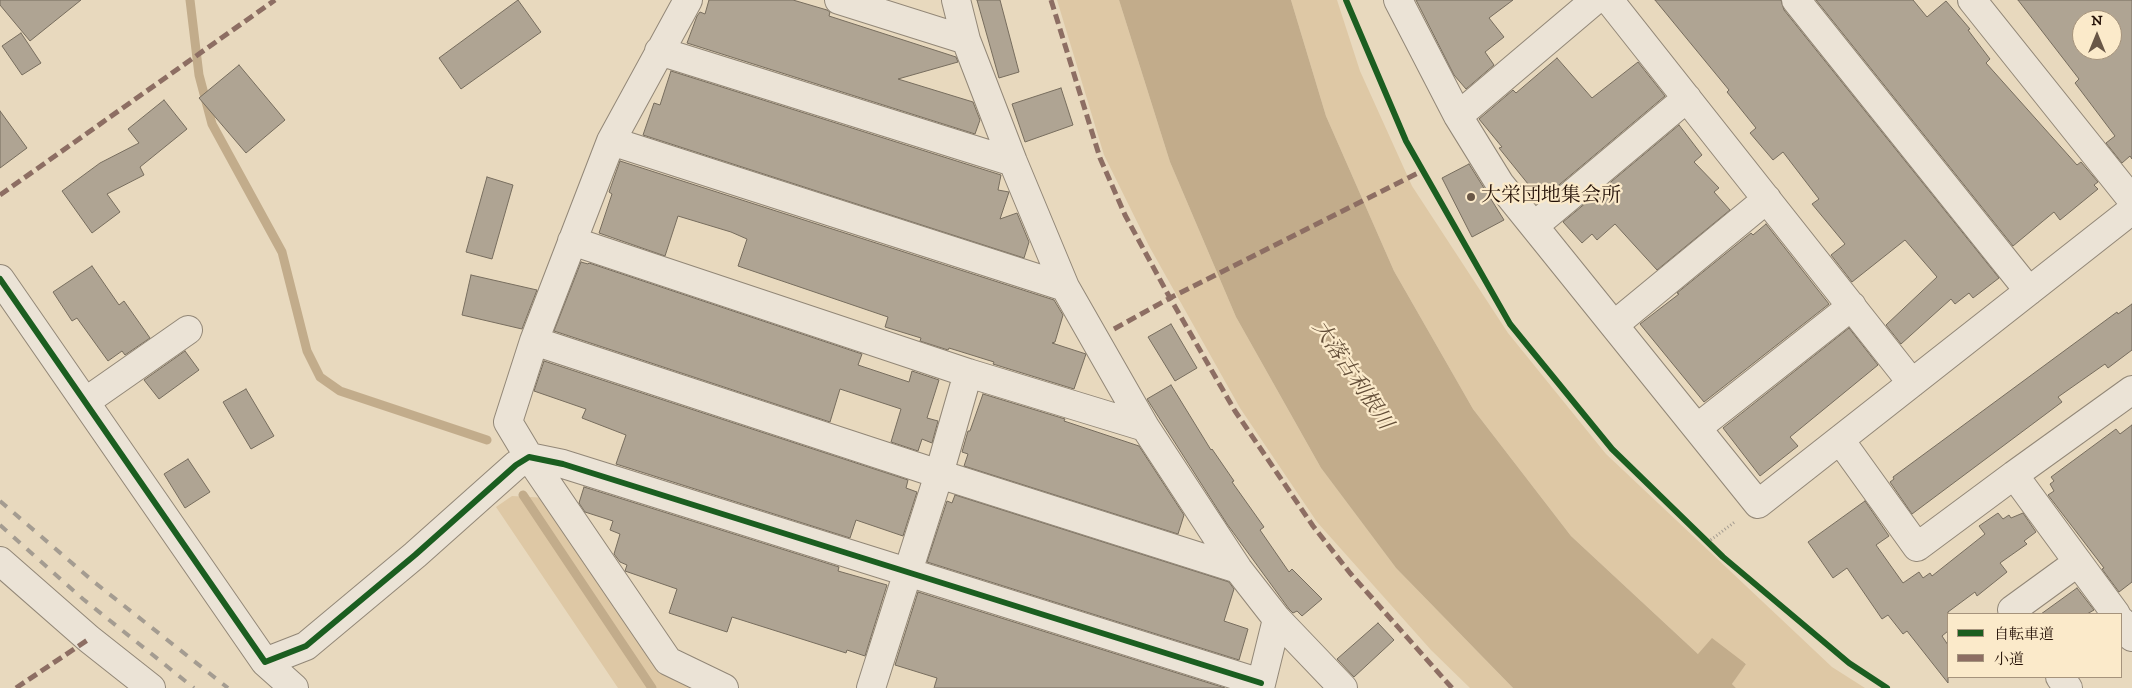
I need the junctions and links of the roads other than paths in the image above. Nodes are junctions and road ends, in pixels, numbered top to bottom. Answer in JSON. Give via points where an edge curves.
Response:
{"nodes":[{"id":1,"x":688,"y":0,"type":"edge"},
{"id":2,"x":839,"y":0,"type":"edge"},
{"id":3,"x":956,"y":0,"type":"edge"},
{"id":4,"x":1398,"y":0,"type":"edge"},
{"id":5,"x":1594,"y":0,"type":"edge"},
{"id":6,"x":1609,"y":0,"type":"edge"},
{"id":7,"x":1796,"y":0,"type":"edge"},
{"id":8,"x":1972,"y":0,"type":"edge"},
{"id":9,"x":966,"y":40,"type":"junction"},
{"id":10,"x":659,"y":51,"type":"junction"},
{"id":11,"x":1687,"y":98,"type":"junction"},
{"id":12,"x":1458,"y":116,"type":"junction"},
{"id":13,"x":611,"y":141,"type":"junction"},
{"id":14,"x":1012,"y":162,"type":"junction"},
{"id":15,"x":1768,"y":199,"type":"junction"},
{"id":16,"x":2132,"y":200,"type":"edge"},
{"id":17,"x":2132,"y":210,"type":"edge"},
{"id":18,"x":1534,"y":226,"type":"junction"},
{"id":19,"x":572,"y":241,"type":"junction"},
{"id":20,"x":0,"y":279,"type":"edge"},
{"id":21,"x":1065,"y":287,"type":"junction"},
{"id":22,"x":2029,"y":291,"type":"junction"},
{"id":23,"x":1852,"y":306,"type":"junction"},
{"id":24,"x":1614,"y":325,"type":"junction"},
{"id":25,"x":188,"y":330,"type":"dead end"},
{"id":26,"x":534,"y":341,"type":"junction"},
{"id":27,"x":968,"y":373,"type":"junction"},
{"id":28,"x":1912,"y":383,"type":"junction"},
{"id":29,"x":2129,"y":398,"type":"edge"},
{"id":30,"x":85,"y":402,"type":"junction"},
{"id":31,"x":1145,"y":427,"type":"junction"},
{"id":32,"x":1697,"y":428,"type":"junction"},
{"id":33,"x":1840,"y":440,"type":"junction"},
{"id":34,"x":529,"y":457,"type":"junction"},
{"id":35,"x":939,"y":474,"type":"junction"},
{"id":36,"x":2014,"y":476,"type":"junction"},
{"id":37,"x":0,"y":561,"type":"edge"},
{"id":38,"x":2078,"y":562,"type":"junction"},
{"id":39,"x":1238,"y":569,"type":"junction"},
{"id":40,"x":908,"y":573,"type":"junction"},
{"id":41,"x":2014,"y":613,"type":"edge"},
{"id":42,"x":2115,"y":613,"type":"edge"},
{"id":43,"x":1277,"y":619,"type":"junction"},
{"id":44,"x":2122,"y":622,"type":"edge"},
{"id":45,"x":2132,"y":637,"type":"edge"},
{"id":46,"x":265,"y":662,"type":"junction"},
{"id":47,"x":1261,"y":685,"type":"edge"},
{"id":48,"x":151,"y":688,"type":"edge"},
{"id":49,"x":294,"y":688,"type":"edge"},
{"id":50,"x":724,"y":688,"type":"edge"},
{"id":51,"x":870,"y":688,"type":"edge"},
{"id":52,"x":1343,"y":688,"type":"edge"}],
"edges":[{"from":1,"to":10,"type":"street"},
{"from":2,"to":9,"type":"street"},
{"from":3,"to":9,"type":"street"},
{"from":4,"to":12,"type":"street"},
{"from":5,"to":12,"type":"street"},
{"from":6,"to":11,"type":"street"},
{"from":7,"to":22,"type":"street"},
{"from":8,"to":16,"type":"street"},
{"from":9,"to":14,"type":"street"},
{"from":10,"to":13,"type":"street"},
{"from":10,"to":14,"type":"street"},
{"from":11,"to":15,"type":"street"},
{"from":11,"to":18,"type":"street"},
{"from":12,"to":18,"type":"street","via":[[1500,184]]},
{"from":13,"to":19,"type":"street"},
{"from":13,"to":21,"type":"street"},
{"from":14,"to":21,"type":"street"},
{"from":15,"to":23,"type":"street"},
{"from":15,"to":24,"type":"street"},
{"from":17,"to":22,"type":"street"},
{"from":18,"to":24,"type":"street"},
{"from":19,"to":26,"type":"street"},
{"from":19,"to":27,"type":"street"},
{"from":20,"to":30,"type":"street"},
{"from":21,"to":31,"type":"street"},
{"from":22,"to":28,"type":"street"},
{"from":23,"to":28,"type":"street"},
{"from":23,"to":32,"type":"street"},
{"from":24,"to":32,"type":"street"},
{"from":25,"to":30,"type":"street"},
{"from":26,"to":34,"type":"street","via":[[508,422]]},
{"from":26,"to":35,"type":"street"},
{"from":27,"to":31,"type":"street"},
{"from":27,"to":35,"type":"street"},
{"from":28,"to":33,"type":"street"},
{"from":29,"to":36,"type":"street"},
{"from":30,"to":46,"type":"street"},
{"from":31,"to":39,"type":"street"},
{"from":32,"to":33,"type":"street","via":[[1758,504]]},
{"from":33,"to":36,"type":"street","via":[[1917,547]]},
{"from":34,"to":40,"type":"street","via":[[563,464]]},
{"from":34,"to":46,"type":"street","via":[[306,646]]},
{"from":34,"to":50,"type":"street","via":[[668,661]]},
{"from":35,"to":39,"type":"street"},
{"from":35,"to":40,"type":"street"},
{"from":36,"to":38,"type":"street"},
{"from":37,"to":48,"type":"street"},
{"from":38,"to":41,"type":"street","via":[[2012,610]]},
{"from":38,"to":42,"type":"street"},
{"from":39,"to":43,"type":"street"},
{"from":40,"to":47,"type":"street"},
{"from":40,"to":51,"type":"street"},
{"from":43,"to":47,"type":"street"},
{"from":43,"to":52,"type":"street"},
{"from":44,"to":45,"type":"street"},
{"from":46,"to":49,"type":"street"}]}
